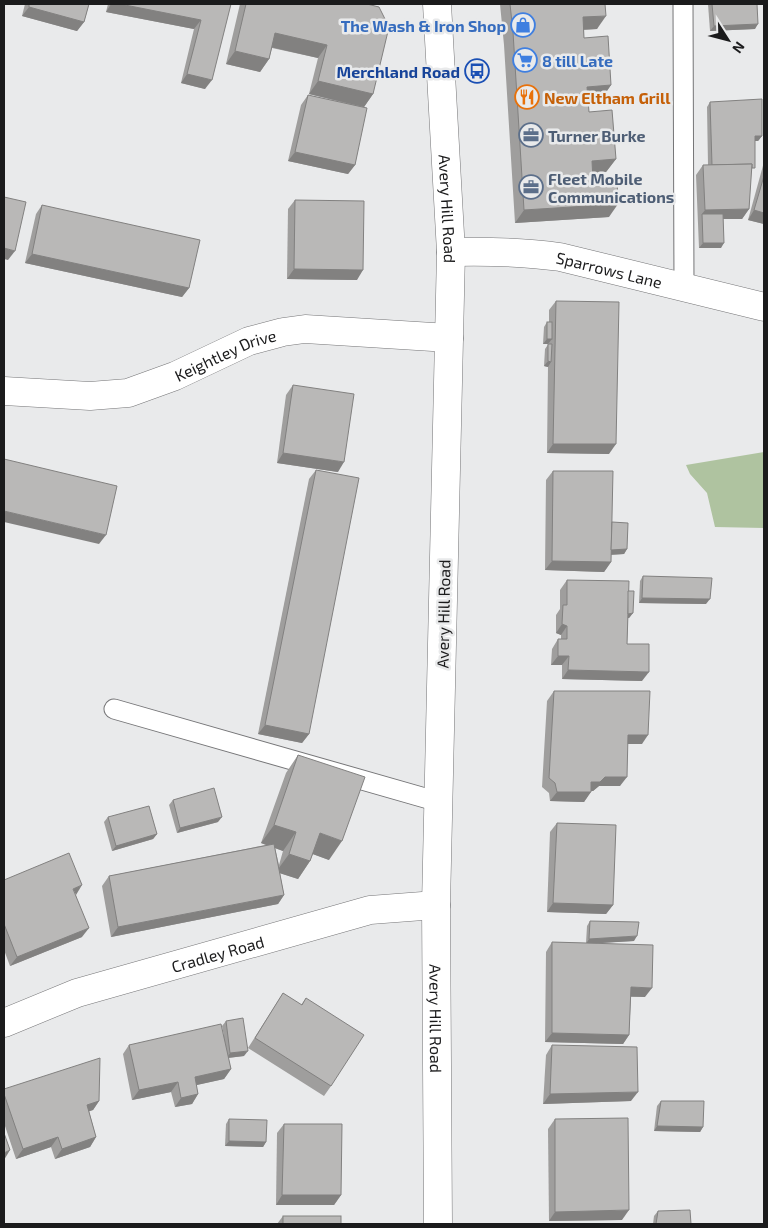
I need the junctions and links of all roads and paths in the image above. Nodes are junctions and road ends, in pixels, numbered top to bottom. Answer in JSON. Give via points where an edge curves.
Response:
{"nodes":[{"id":1,"x":438,"y":4,"type":"edge"},
{"id":2,"x":682,"y":4,"type":"edge"},
{"id":3,"x":451,"y":252,"type":"junction"},
{"id":4,"x":684,"y":287,"type":"junction"},
{"id":5,"x":764,"y":307,"type":"edge"},
{"id":6,"x":449,"y":338,"type":"junction"},
{"id":7,"x":4,"y":391,"type":"edge"},
{"id":8,"x":114,"y":708,"type":"dead end"},
{"id":9,"x":439,"y":802,"type":"junction"},
{"id":10,"x":436,"y":905,"type":"junction"},
{"id":11,"x":4,"y":1023,"type":"edge"},
{"id":12,"x":438,"y":1224,"type":"edge"}],
"edges":[{"from":1,"to":3,"type":"street","name":"Avery Hill Road"},
{"from":2,"to":4,"type":"lane"},
{"from":3,"to":4,"type":"street","name":"Sparrows Lane","via":[[493,251],[560,257]]},
{"from":3,"to":6,"type":"street","name":"Avery Hill Road"},
{"from":4,"to":5,"type":"street","name":"Sparrows Lane"},
{"from":6,"to":7,"type":"street","name":"Keightley Drive","via":[[305,329],[249,341],[175,376],[128,393],[90,396]]},
{"from":6,"to":9,"type":"street","name":"Avery Hill Road"},
{"from":8,"to":9,"type":"lane"},
{"from":9,"to":10,"type":"street","name":"Avery Hill Road"},
{"from":10,"to":11,"type":"street","name":"Cradley Road","via":[[370,910],[77,993]]},
{"from":10,"to":12,"type":"street","name":"Avery Hill Road"}]}
